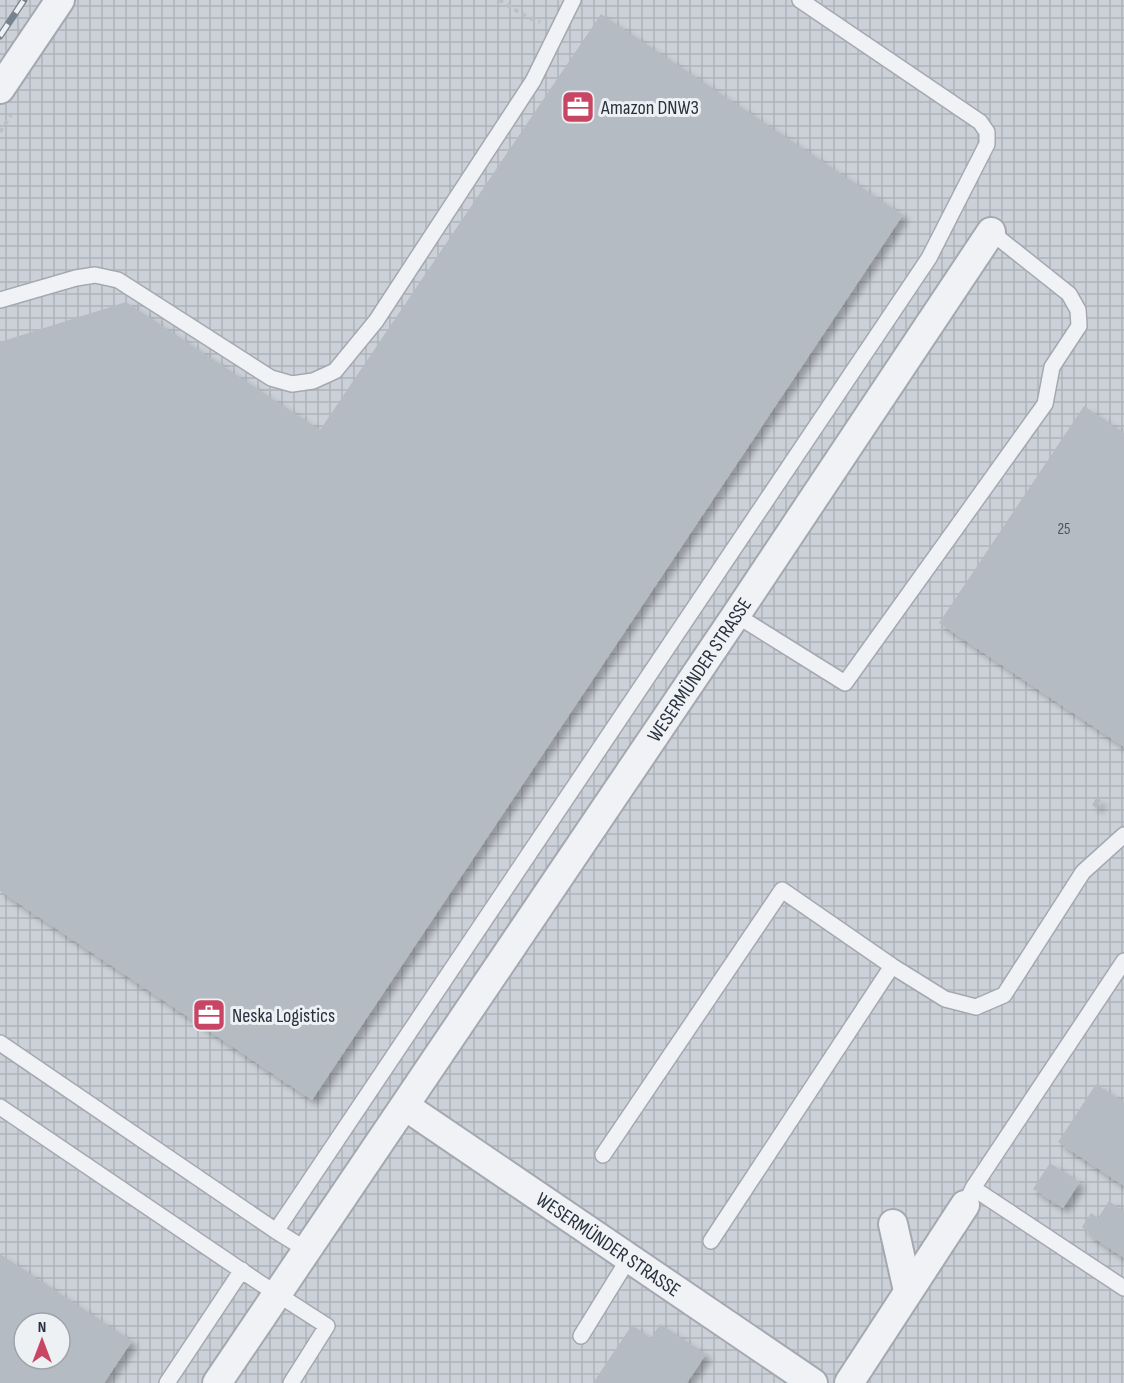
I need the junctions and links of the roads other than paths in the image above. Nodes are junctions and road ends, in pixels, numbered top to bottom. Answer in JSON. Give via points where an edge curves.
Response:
{"nodes":[{"id":1,"x":60,"y":0,"type":"edge"},
{"id":2,"x":573,"y":0,"type":"edge"},
{"id":3,"x":800,"y":0,"type":"edge"},
{"id":4,"x":0,"y":89,"type":"edge"},
{"id":5,"x":991,"y":232,"type":"joint"},
{"id":6,"x":0,"y":300,"type":"edge"},
{"id":7,"x":736,"y":615,"type":"junction"},
{"id":8,"x":1124,"y":835,"type":"edge"},
{"id":9,"x":1124,"y":961,"type":"edge"},
{"id":10,"x":892,"y":966,"type":"junction"},
{"id":11,"x":0,"y":1043,"type":"edge"},
{"id":12,"x":405,"y":1106,"type":"junction"},
{"id":13,"x":0,"y":1107,"type":"edge"},
{"id":14,"x":603,"y":1155,"type":"dead end"},
{"id":15,"x":969,"y":1196,"type":"junction"},
{"id":16,"x":893,"y":1224,"type":"dead end"},
{"id":17,"x":276,"y":1231,"type":"junction"},
{"id":18,"x":711,"y":1241,"type":"dead end"},
{"id":19,"x":307,"y":1250,"type":"junction"},
{"id":20,"x":629,"y":1258,"type":"junction"},
{"id":21,"x":242,"y":1270,"type":"junction"},
{"id":22,"x":1124,"y":1288,"type":"edge"},
{"id":23,"x":908,"y":1292,"type":"junction"},
{"id":24,"x":277,"y":1293,"type":"junction"},
{"id":25,"x":581,"y":1336,"type":"dead end"},
{"id":26,"x":166,"y":1383,"type":"edge"},
{"id":27,"x":218,"y":1383,"type":"edge"},
{"id":28,"x":291,"y":1383,"type":"edge"},
{"id":29,"x":813,"y":1383,"type":"edge"},
{"id":30,"x":849,"y":1383,"type":"edge"}],
"edges":[{"from":1,"to":4,"type":"street"},
{"from":2,"to":6,"type":"lane","via":[[533,81],[376,321],[335,371],[313,381],[292,384],[271,378],[118,280],[95,275]]},
{"from":3,"to":17,"type":"lane","via":[[980,122],[987,132],[987,144],[929,258]]},
{"from":5,"to":7,"type":"street","name":"WESERMÜNDER STRASSE"},
{"from":5,"to":7,"type":"lane","via":[[1069,294],[1077,310],[1079,326],[1052,367],[1045,404],[845,683]]},
{"from":7,"to":12,"type":"street","name":"WESERMÜNDER STRASSE"},
{"from":8,"to":10,"type":"lane","via":[[1083,872],[1004,995],[976,1007],[945,999]]},
{"from":9,"to":15,"type":"lane"},
{"from":10,"to":14,"type":"lane","via":[[782,890]]},
{"from":10,"to":18,"type":"lane"},
{"from":11,"to":17,"type":"lane"},
{"from":12,"to":19,"type":"street","name":"WESERMÜNDER STRASSE"},
{"from":12,"to":20,"type":"street","name":"WESERMÜNDER STRASSE"},
{"from":13,"to":21,"type":"lane"},
{"from":15,"to":22,"type":"lane"},
{"from":15,"to":23,"type":"street"},
{"from":16,"to":23,"type":"street"},
{"from":17,"to":19,"type":"lane"},
{"from":19,"to":24,"type":"street","name":"WESERMÜNDER STRASSE"},
{"from":20,"to":25,"type":"lane"},
{"from":20,"to":29,"type":"street","name":"WESERMÜNDER STRASSE"},
{"from":21,"to":24,"type":"lane"},
{"from":21,"to":26,"type":"lane"},
{"from":23,"to":30,"type":"street"},
{"from":24,"to":27,"type":"street","name":"WESERMÜNDER STRASSE"},
{"from":24,"to":28,"type":"lane","via":[[327,1326]]}]}
